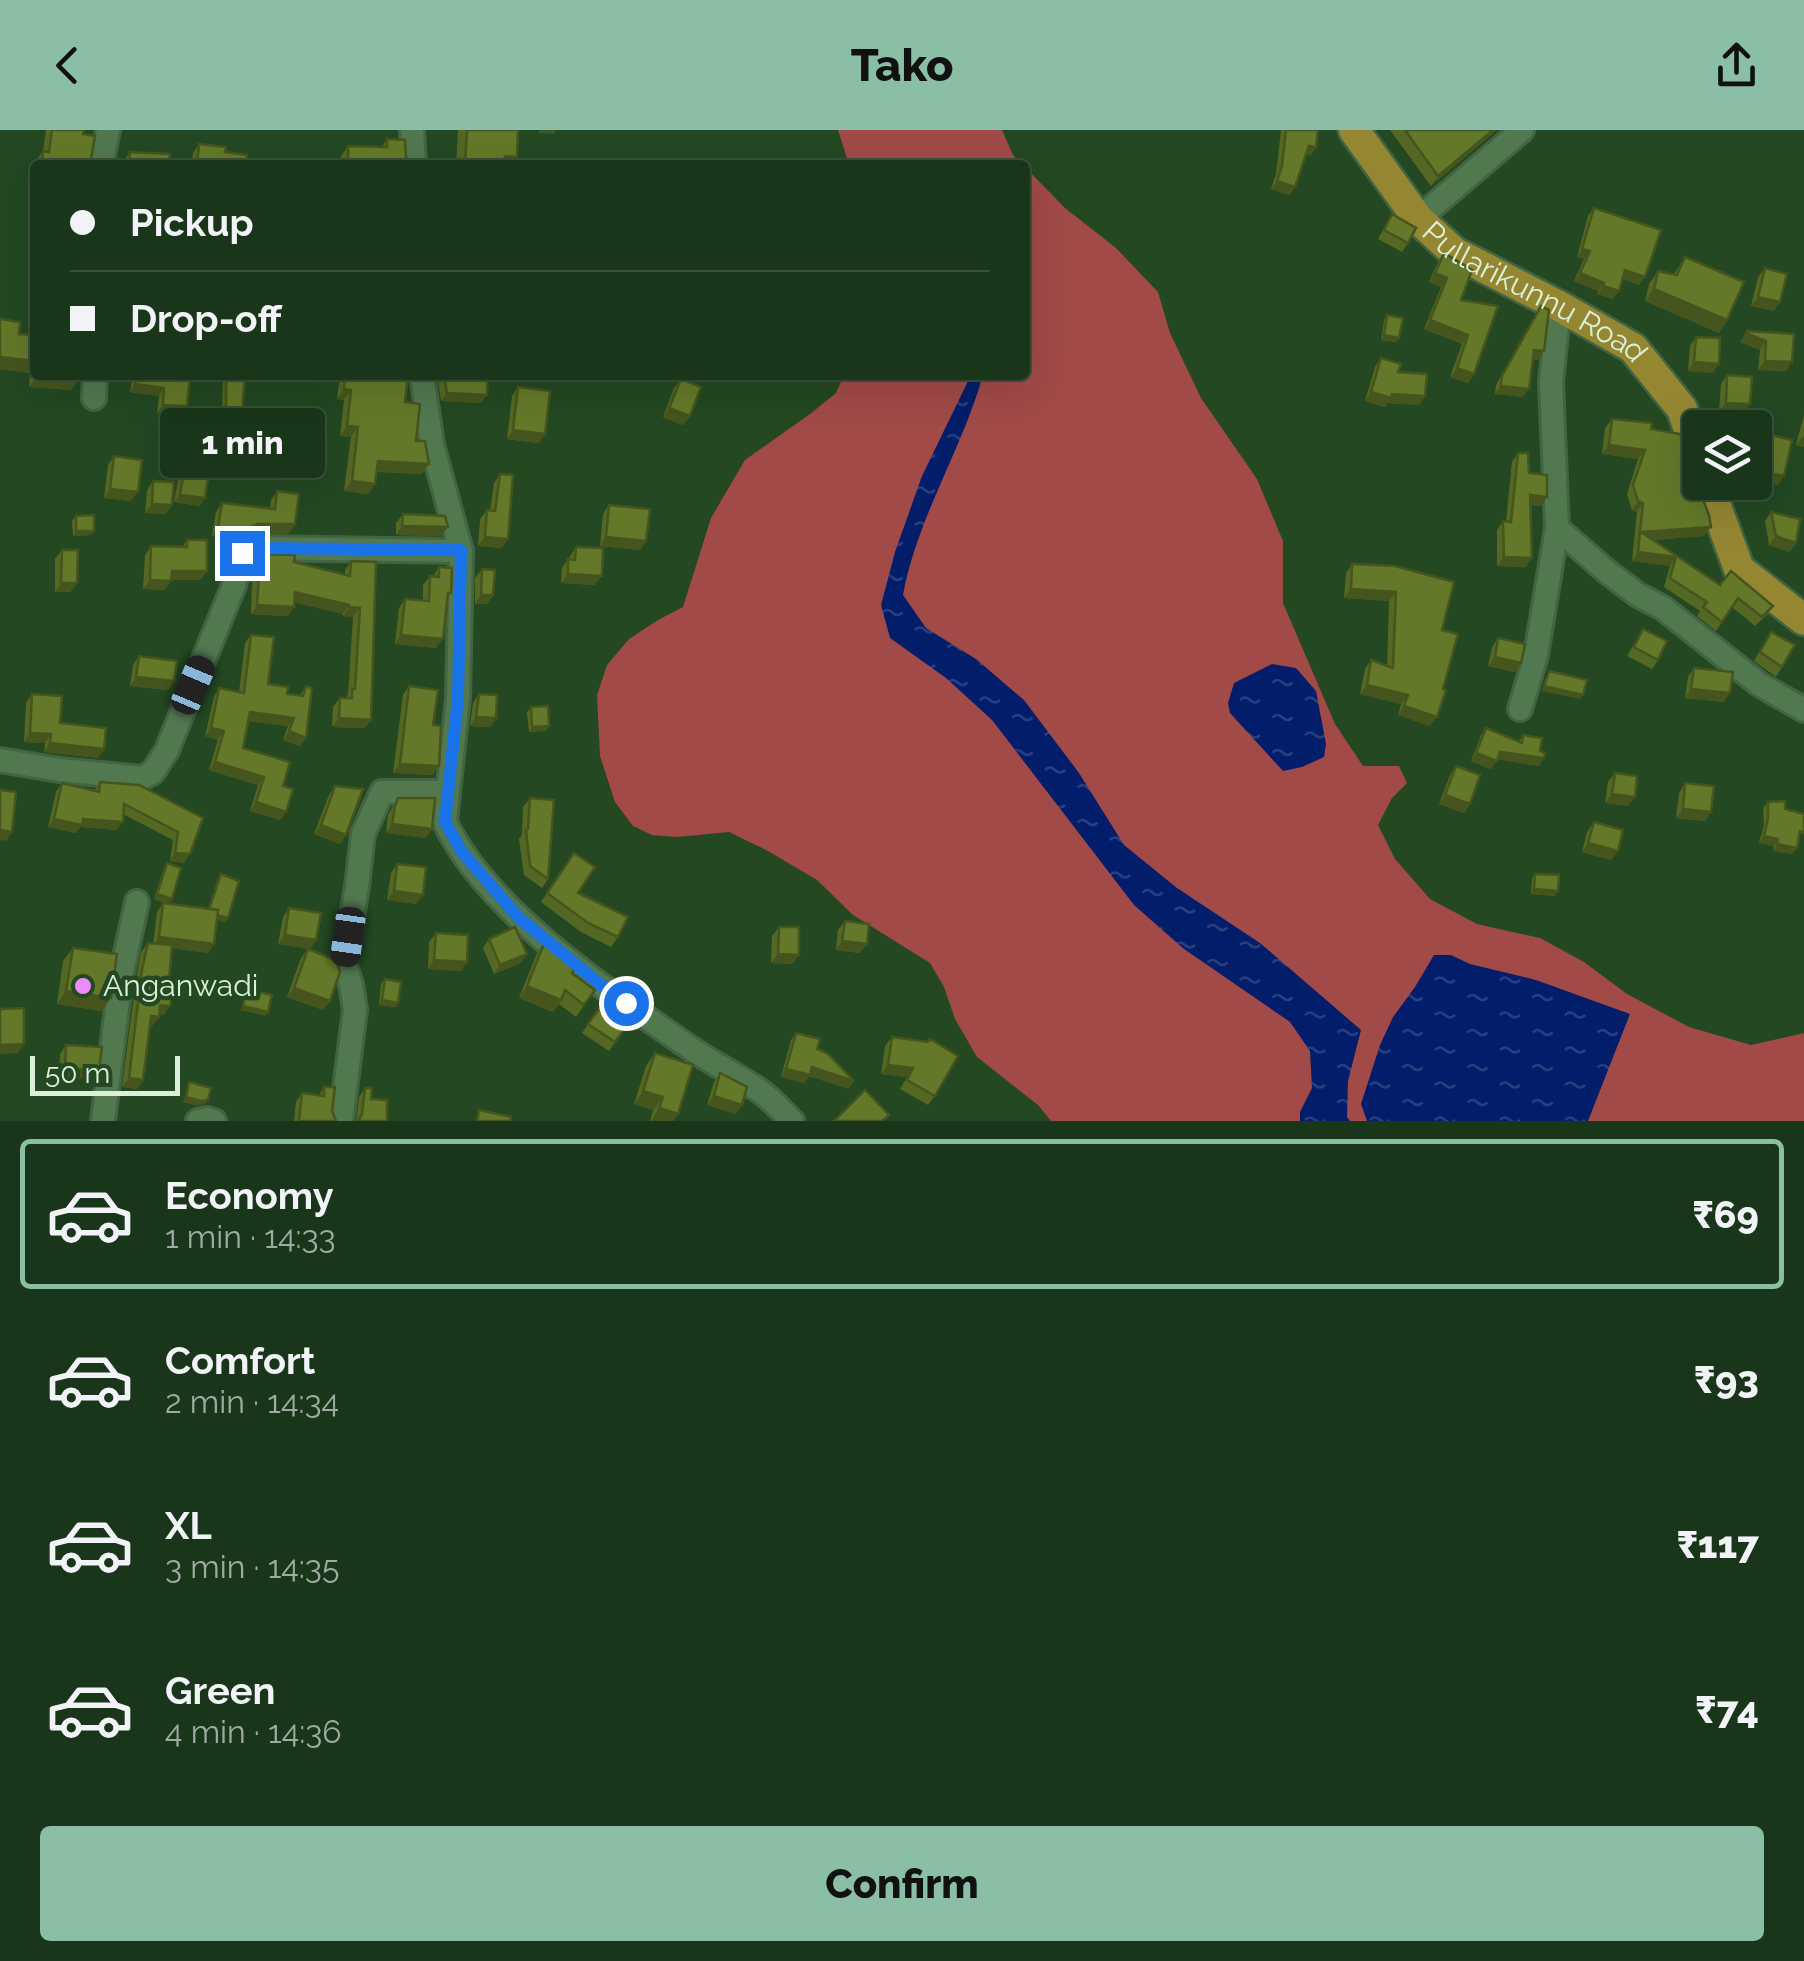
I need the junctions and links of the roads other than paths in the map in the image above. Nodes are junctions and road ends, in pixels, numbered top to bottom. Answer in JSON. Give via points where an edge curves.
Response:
{"nodes":[{"id":1,"x":108,"y":130,"type":"edge"},
{"id":2,"x":412,"y":130,"type":"edge"},
{"id":3,"x":1354,"y":130,"type":"edge"},
{"id":4,"x":1522,"y":130,"type":"edge"},
{"id":5,"x":102,"y":160,"type":"edge"},
{"id":6,"x":414,"y":160,"type":"edge"},
{"id":7,"x":1418,"y":219,"type":"junction"},
{"id":8,"x":1560,"y":306,"type":"junction"},
{"id":9,"x":423,"y":380,"type":"edge"},
{"id":10,"x":1682,"y":410,"type":"edge"},
{"id":11,"x":1714,"y":500,"type":"edge"},
{"id":12,"x":1556,"y":528,"type":"junction"},
{"id":13,"x":461,"y":550,"type":"junction"},
{"id":14,"x":1804,"y":620,"type":"edge"},
{"id":15,"x":1520,"y":709,"type":"dead end"},
{"id":16,"x":1804,"y":710,"type":"edge"},
{"id":17,"x":0,"y":760,"type":"edge"},
{"id":18,"x":448,"y":792,"type":"junction"},
{"id":19,"x":137,"y":902,"type":"dead end"},
{"id":20,"x":103,"y":1121,"type":"edge"},
{"id":21,"x":198,"y":1121,"type":"edge"},
{"id":22,"x":214,"y":1121,"type":"edge"},
{"id":23,"x":341,"y":1121,"type":"edge"},
{"id":24,"x":792,"y":1121,"type":"edge"}],
"edges":[{"from":1,"to":5,"type":"street"},
{"from":2,"to":6,"type":"street"},
{"from":3,"to":7,"type":"main road","name":"Pullarikunnu Road"},
{"from":4,"to":7,"type":"street"},
{"from":7,"to":8,"type":"main road","name":"Pullarikunnu Road","via":[[1454,252]]},
{"from":8,"to":10,"type":"main road","name":"Pullarikunnu Road","via":[[1633,348]]},
{"from":8,"to":12,"type":"street","via":[[1552,382]]},
{"from":9,"to":13,"type":"street","via":[[432,444]]},
{"from":11,"to":14,"type":"main road","via":[[1739,569]]},
{"from":12,"to":15,"type":"street","via":[[1536,655]]},
{"from":12,"to":16,"type":"street","via":[[1638,595]]},
{"from":13,"to":17,"type":"street","via":[[251,548],[242,553],[168,750],[153,772],[142,778]]},
{"from":13,"to":18,"type":"street"},
{"from":18,"to":23,"type":"street","via":[[382,792],[363,834],[344,964],[355,1010]]},
{"from":18,"to":24,"type":"street","via":[[445,822],[453,838],[518,917],[602,986],[766,1096]]},
{"from":19,"to":20,"type":"street"},
{"from":21,"to":22,"type":"street"}]}
